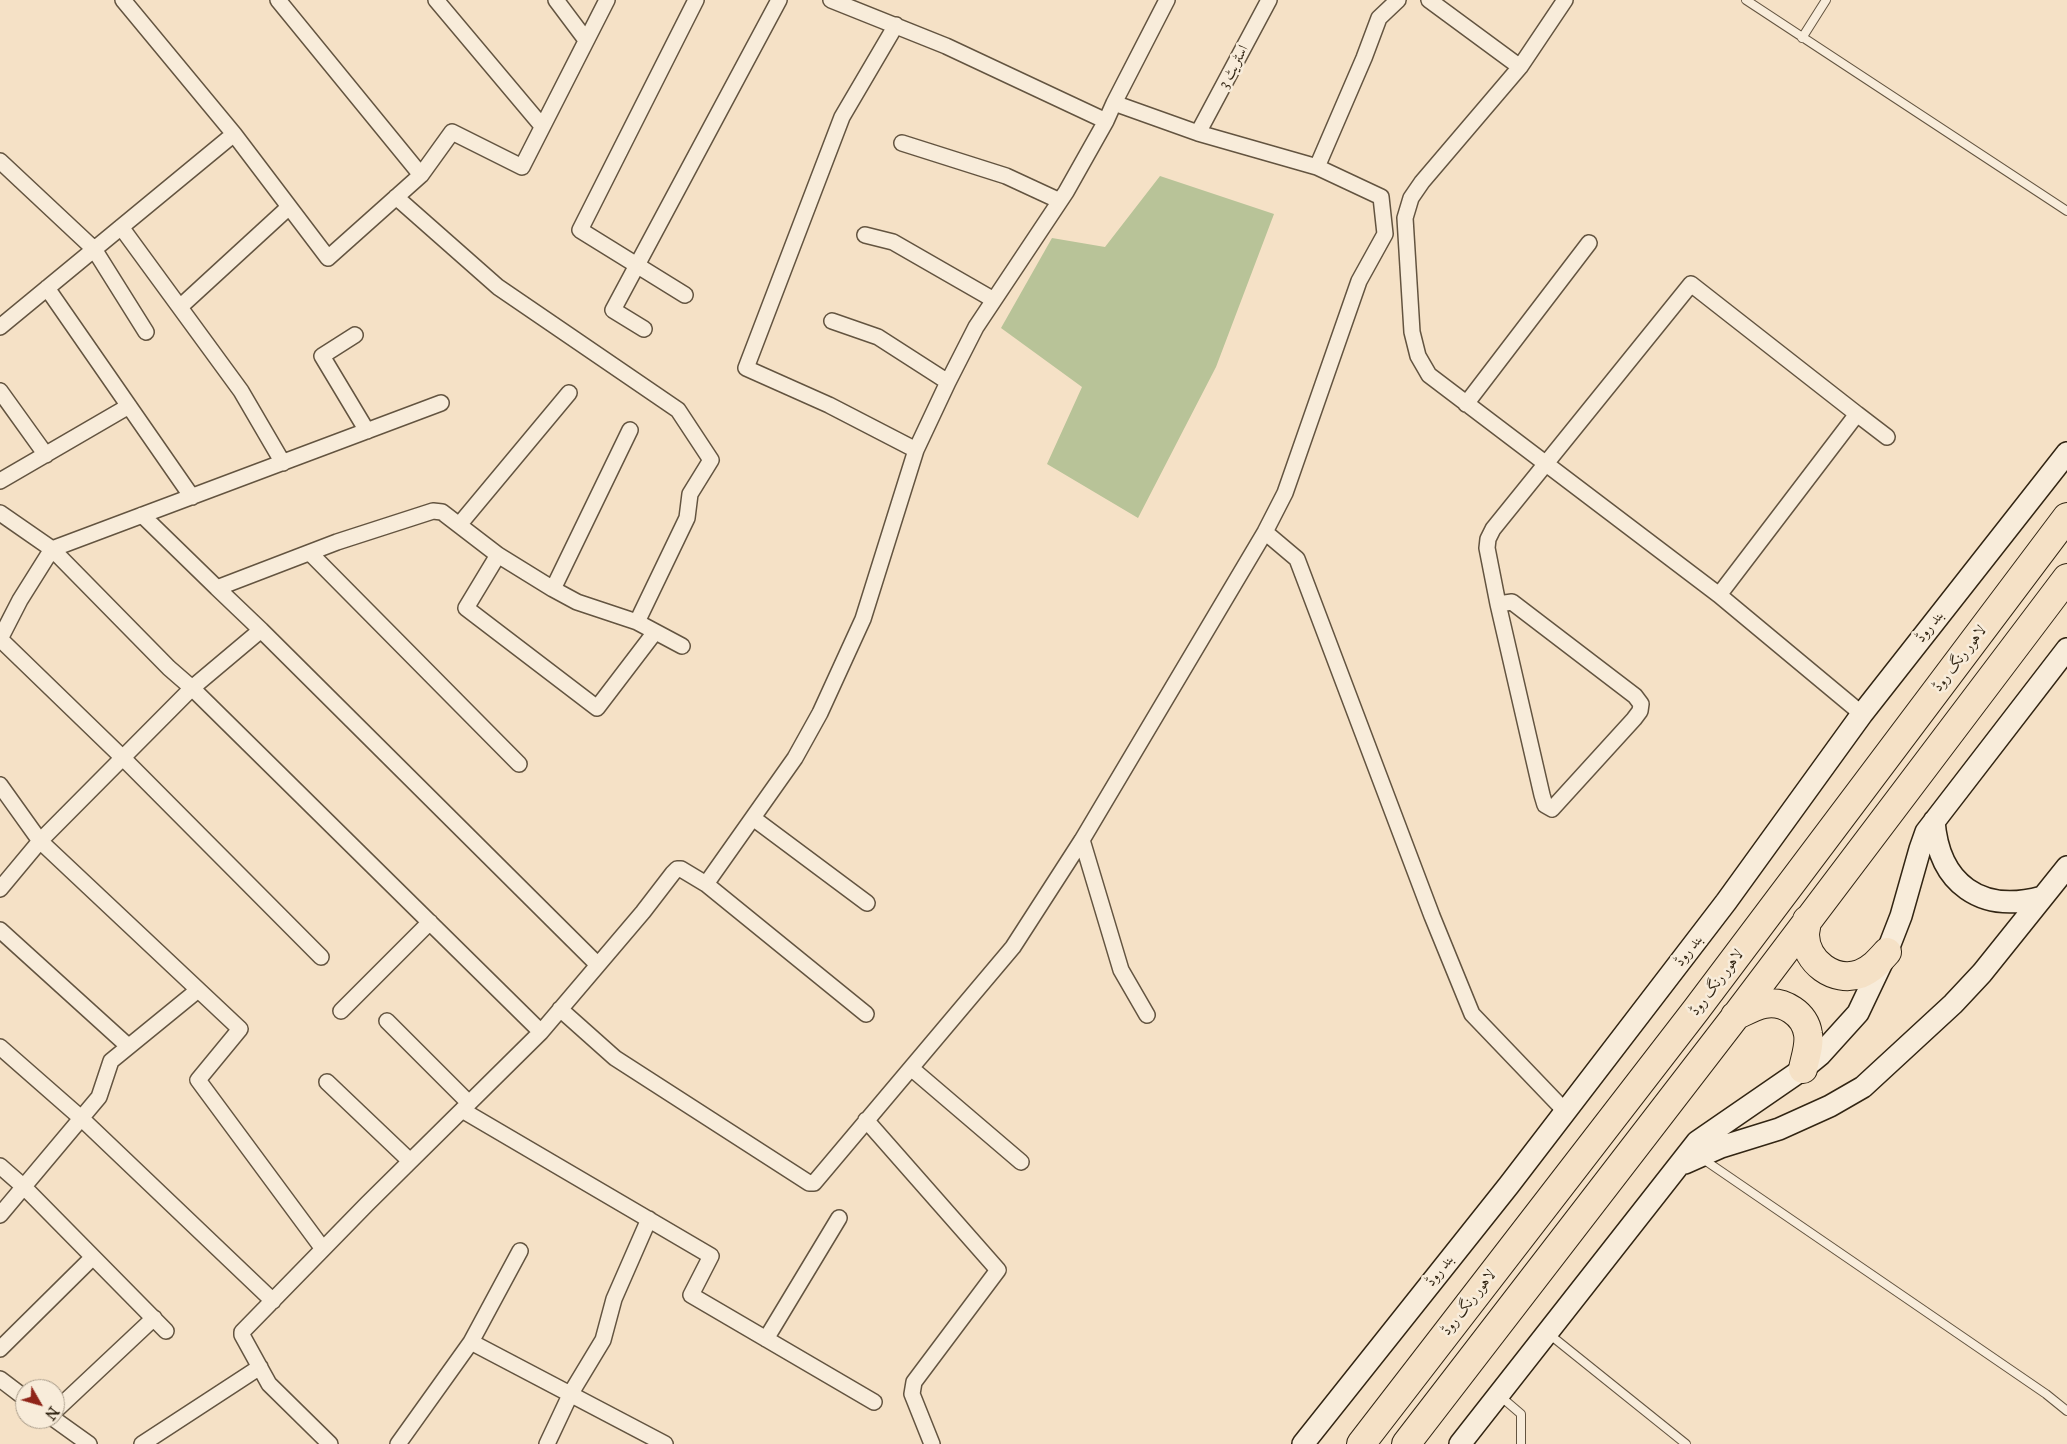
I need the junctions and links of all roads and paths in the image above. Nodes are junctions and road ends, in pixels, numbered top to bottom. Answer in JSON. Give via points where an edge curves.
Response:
{"nodes":[{"id":1,"x":123,"y":0,"type":"edge"},
{"id":2,"x":278,"y":0,"type":"edge"},
{"id":3,"x":436,"y":0,"type":"edge"},
{"id":4,"x":556,"y":0,"type":"edge"},
{"id":5,"x":607,"y":0,"type":"edge"},
{"id":6,"x":696,"y":0,"type":"edge"},
{"id":7,"x":779,"y":0,"type":"edge"},
{"id":8,"x":831,"y":0,"type":"edge"},
{"id":9,"x":1166,"y":0,"type":"edge"},
{"id":10,"x":1270,"y":0,"type":"edge"},
{"id":11,"x":1398,"y":0,"type":"edge"},
{"id":12,"x":1429,"y":0,"type":"edge"},
{"id":13,"x":1565,"y":0,"type":"edge"},
{"id":14,"x":1746,"y":0,"type":"edge"},
{"id":15,"x":1826,"y":0,"type":"edge"},
{"id":16,"x":896,"y":25,"type":"junction"},
{"id":17,"x":1802,"y":38,"type":"junction"},
{"id":18,"x":586,"y":40,"type":"junction"},
{"id":19,"x":1520,"y":66,"type":"junction"},
{"id":20,"x":1114,"y":103,"type":"junction"},
{"id":21,"x":1106,"y":121,"type":"junction"},
{"id":22,"x":542,"y":126,"type":"junction"},
{"id":23,"x":1198,"y":133,"type":"junction"},
{"id":24,"x":234,"y":134,"type":"junction"},
{"id":25,"x":902,"y":143,"type":"dead end"},
{"id":26,"x":0,"y":161,"type":"edge"},
{"id":27,"x":1317,"y":167,"type":"junction"},
{"id":28,"x":421,"y":175,"type":"junction"},
{"id":29,"x":396,"y":197,"type":"junction"},
{"id":30,"x":1060,"y":201,"type":"junction"},
{"id":31,"x":289,"y":207,"type":"junction"},
{"id":32,"x":2067,"y":211,"type":"edge"},
{"id":33,"x":121,"y":227,"type":"junction"},
{"id":34,"x":865,"y":235,"type":"dead end"},
{"id":35,"x":1589,"y":243,"type":"dead end"},
{"id":36,"x":94,"y":249,"type":"junction"},
{"id":37,"x":637,"y":265,"type":"junction"},
{"id":38,"x":47,"y":288,"type":"junction"},
{"id":39,"x":685,"y":295,"type":"dead end"},
{"id":40,"x":994,"y":300,"type":"junction"},
{"id":41,"x":180,"y":307,"type":"junction"},
{"id":42,"x":832,"y":322,"type":"dead end"},
{"id":43,"x":0,"y":327,"type":"edge"},
{"id":44,"x":644,"y":329,"type":"dead end"},
{"id":45,"x":146,"y":332,"type":"dead end"},
{"id":46,"x":355,"y":335,"type":"dead end"},
{"id":47,"x":948,"y":382,"type":"junction"},
{"id":48,"x":0,"y":391,"type":"edge"},
{"id":49,"x":569,"y":393,"type":"dead end"},
{"id":50,"x":441,"y":403,"type":"dead end"},
{"id":51,"x":1466,"y":404,"type":"junction"},
{"id":52,"x":129,"y":406,"type":"junction"},
{"id":53,"x":1857,"y":414,"type":"junction"},
{"id":54,"x":630,"y":430,"type":"dead end"},
{"id":55,"x":367,"y":431,"type":"junction"},
{"id":56,"x":1887,"y":437,"type":"dead end"},
{"id":57,"x":916,"y":450,"type":"junction"},
{"id":58,"x":2067,"y":453,"type":"edge"},
{"id":59,"x":46,"y":454,"type":"junction"},
{"id":60,"x":283,"y":463,"type":"junction"},
{"id":61,"x":1545,"y":464,"type":"junction"},
{"id":62,"x":0,"y":481,"type":"edge"},
{"id":63,"x":192,"y":497,"type":"junction"},
{"id":64,"x":0,"y":513,"type":"edge"},
{"id":65,"x":142,"y":516,"type":"junction"},
{"id":66,"x":2067,"y":517,"type":"edge"},
{"id":67,"x":459,"y":525,"type":"junction"},
{"id":68,"x":1265,"y":532,"type":"junction"},
{"id":69,"x":52,"y":549,"type":"junction"},
{"id":70,"x":310,"y":553,"type":"junction"},
{"id":71,"x":498,"y":555,"type":"junction"},
{"id":72,"x":2067,"y":578,"type":"edge"},
{"id":73,"x":217,"y":588,"type":"junction"},
{"id":74,"x":553,"y":590,"type":"junction"},
{"id":75,"x":1719,"y":595,"type":"junction"},
{"id":76,"x":20,"y":600,"type":"junction"},
{"id":77,"x":1498,"y":604,"type":"junction"},
{"id":78,"x":637,"y":622,"type":"junction"},
{"id":79,"x":0,"y":623,"type":"edge"},
{"id":80,"x":261,"y":630,"type":"junction"},
{"id":81,"x":655,"y":632,"type":"junction"},
{"id":82,"x":682,"y":646,"type":"dead end"},
{"id":83,"x":2063,"y":658,"type":"edge"},
{"id":84,"x":192,"y":688,"type":"junction"},
{"id":85,"x":1862,"y":714,"type":"junction"},
{"id":86,"x":123,"y":758,"type":"junction"},
{"id":87,"x":519,"y":764,"type":"dead end"},
{"id":88,"x":0,"y":785,"type":"edge"},
{"id":89,"x":753,"y":818,"type":"junction"},
{"id":90,"x":1934,"y":821,"type":"junction"},
{"id":91,"x":1082,"y":840,"type":"junction"},
{"id":92,"x":40,"y":841,"type":"junction"},
{"id":93,"x":2067,"y":867,"type":"edge"},
{"id":94,"x":706,"y":884,"type":"junction"},
{"id":95,"x":0,"y":889,"type":"edge"},
{"id":96,"x":2042,"y":897,"type":"junction"},
{"id":97,"x":867,"y":903,"type":"dead end"},
{"id":98,"x":1807,"y":920,"type":"junction"},
{"id":99,"x":430,"y":922,"type":"junction"},
{"id":100,"x":0,"y":930,"type":"edge"},
{"id":101,"x":1887,"y":952,"type":"junction"},
{"id":102,"x":321,"y":957,"type":"dead end"},
{"id":103,"x":598,"y":965,"type":"junction"},
{"id":104,"x":198,"y":990,"type":"junction"},
{"id":105,"x":560,"y":1009,"type":"junction"},
{"id":106,"x":341,"y":1011,"type":"dead end"},
{"id":107,"x":866,"y":1014,"type":"dead end"},
{"id":108,"x":1147,"y":1015,"type":"dead end"},
{"id":109,"x":1735,"y":1017,"type":"junction"},
{"id":110,"x":387,"y":1021,"type":"dead end"},
{"id":111,"x":541,"y":1032,"type":"junction"},
{"id":112,"x":128,"y":1046,"type":"junction"},
{"id":113,"x":0,"y":1047,"type":"edge"},
{"id":114,"x":911,"y":1068,"type":"junction"},
{"id":115,"x":1803,"y":1069,"type":"junction"},
{"id":116,"x":327,"y":1082,"type":"dead end"},
{"id":117,"x":465,"y":1107,"type":"junction"},
{"id":118,"x":1565,"y":1111,"type":"junction"},
{"id":119,"x":81,"y":1118,"type":"junction"},
{"id":120,"x":866,"y":1120,"type":"junction"},
{"id":121,"x":1699,"y":1156,"type":"junction"},
{"id":122,"x":410,"y":1161,"type":"junction"},
{"id":123,"x":1020,"y":1162,"type":"dead end"},
{"id":124,"x":0,"y":1166,"type":"edge"},
{"id":125,"x":1674,"y":1169,"type":"junction"},
{"id":126,"x":24,"y":1187,"type":"junction"},
{"id":127,"x":0,"y":1215,"type":"edge"},
{"id":128,"x":839,"y":1218,"type":"dead end"},
{"id":129,"x":649,"y":1219,"type":"junction"},
{"id":130,"x":323,"y":1249,"type":"junction"},
{"id":131,"x":520,"y":1251,"type":"dead end"},
{"id":132,"x":93,"y":1257,"type":"junction"},
{"id":133,"x":273,"y":1301,"type":"junction"},
{"id":134,"x":154,"y":1318,"type":"junction"},
{"id":135,"x":166,"y":1331,"type":"dead end"},
{"id":136,"x":1546,"y":1333,"type":"junction"},
{"id":137,"x":766,"y":1339,"type":"junction"},
{"id":138,"x":471,"y":1342,"type":"junction"},
{"id":139,"x":0,"y":1349,"type":"edge"},
{"id":140,"x":260,"y":1367,"type":"junction"},
{"id":141,"x":0,"y":1380,"type":"edge"},
{"id":142,"x":15,"y":1391,"type":"edge"},
{"id":143,"x":571,"y":1393,"type":"junction"},
{"id":144,"x":1498,"y":1394,"type":"junction"},
{"id":145,"x":874,"y":1402,"type":"dead end"},
{"id":146,"x":65,"y":1403,"type":"edge"},
{"id":147,"x":2067,"y":1411,"type":"edge"},
{"id":148,"x":65,"y":1427,"type":"edge"},
{"id":149,"x":89,"y":1444,"type":"edge"},
{"id":150,"x":142,"y":1444,"type":"edge"},
{"id":151,"x":330,"y":1444,"type":"edge"},
{"id":152,"x":398,"y":1444,"type":"edge"},
{"id":153,"x":547,"y":1444,"type":"edge"},
{"id":154,"x":665,"y":1444,"type":"edge"},
{"id":155,"x":932,"y":1444,"type":"edge"},
{"id":156,"x":1303,"y":1444,"type":"edge"},
{"id":157,"x":1361,"y":1444,"type":"edge"},
{"id":158,"x":1406,"y":1444,"type":"edge"},
{"id":159,"x":1460,"y":1444,"type":"edge"},
{"id":160,"x":1521,"y":1444,"type":"edge"},
{"id":161,"x":1686,"y":1444,"type":"edge"}],
"edges":[{"from":1,"to":24,"type":"street"},
{"from":2,"to":28,"type":"street"},
{"from":3,"to":22,"type":"street"},
{"from":4,"to":18,"type":"street"},
{"from":5,"to":18,"type":"street"},
{"from":6,"to":37,"type":"street","via":[[580,230]]},
{"from":7,"to":37,"type":"street"},
{"from":8,"to":16,"type":"street"},
{"from":9,"to":20,"type":"street"},
{"from":10,"to":23,"type":"street","name":"اسٹریٹ 3"},
{"from":11,"to":27,"type":"street","via":[[1379,18]]},
{"from":12,"to":19,"type":"street"},
{"from":13,"to":19,"type":"street"},
{"from":14,"to":17,"type":"lane"},
{"from":15,"to":17,"type":"lane"},
{"from":16,"to":21,"type":"street"},
{"from":16,"to":57,"type":"street","via":[[842,117],[746,368],[829,405]]},
{"from":17,"to":32,"type":"lane"},
{"from":18,"to":22,"type":"street"},
{"from":19,"to":51,"type":"street","via":[[1422,182],[1411,198],[1405,218],[1412,332],[1418,356],[1428,375]]},
{"from":20,"to":21,"type":"street"},
{"from":20,"to":23,"type":"street"},
{"from":21,"to":30,"type":"street"},
{"from":22,"to":28,"type":"street","via":[[522,167],[452,132]]},
{"from":23,"to":27,"type":"street"},
{"from":24,"to":31,"type":"street"},
{"from":24,"to":33,"type":"street"},
{"from":25,"to":30,"type":"street","via":[[1006,176]]},
{"from":26,"to":36,"type":"street"},
{"from":27,"to":68,"type":"street","via":[[1381,198],[1385,234],[1359,281],[1285,493]]},
{"from":28,"to":29,"type":"street"},
{"from":29,"to":31,"type":"street","via":[[328,258]]},
{"from":29,"to":78,"type":"street","via":[[498,287],[678,410],[711,460],[690,494],[687,518]]},
{"from":30,"to":40,"type":"street"},
{"from":31,"to":41,"type":"street"},
{"from":33,"to":36,"type":"street"},
{"from":33,"to":41,"type":"street"},
{"from":34,"to":40,"type":"street","via":[[893,242]]},
{"from":35,"to":51,"type":"street"},
{"from":36,"to":38,"type":"street"},
{"from":36,"to":45,"type":"street"},
{"from":37,"to":39,"type":"street"},
{"from":37,"to":44,"type":"street","via":[[613,310]]},
{"from":38,"to":43,"type":"street"},
{"from":38,"to":52,"type":"street"},
{"from":40,"to":47,"type":"street"},
{"from":41,"to":60,"type":"street","via":[[241,391]]},
{"from":42,"to":47,"type":"street","via":[[878,336]]},
{"from":46,"to":55,"type":"street","via":[[322,356]]},
{"from":47,"to":57,"type":"street"},
{"from":48,"to":59,"type":"street"},
{"from":49,"to":67,"type":"street"},
{"from":50,"to":55,"type":"street"},
{"from":51,"to":61,"type":"street"},
{"from":52,"to":59,"type":"street"},
{"from":52,"to":63,"type":"street"},
{"from":53,"to":56,"type":"street"},
{"from":53,"to":61,"type":"street","via":[[1691,284]]},
{"from":53,"to":75,"type":"street"},
{"from":54,"to":74,"type":"street"},
{"from":55,"to":60,"type":"street"},
{"from":57,"to":89,"type":"street","via":[[863,619],[816,721],[795,758]]},
{"from":58,"to":85,"type":"main road","name":"بند روڈ"},
{"from":59,"to":62,"type":"street"},
{"from":60,"to":63,"type":"street"},
{"from":61,"to":75,"type":"street"},
{"from":61,"to":77,"type":"street","via":[[1488,539]]},
{"from":63,"to":65,"type":"street"},
{"from":64,"to":69,"type":"street"},
{"from":65,"to":69,"type":"street"},
{"from":65,"to":73,"type":"street"},
{"from":66,"to":157,"type":"highway","name":"لاہور رنگ روڈ","via":[[1696,1010]]},
{"from":67,"to":70,"type":"street","via":[[442,512],[433,511]]},
{"from":67,"to":71,"type":"street"},
{"from":68,"to":91,"type":"street"},
{"from":68,"to":118,"type":"street","via":[[1297,559],[1472,1014]]},
{"from":69,"to":76,"type":"street"},
{"from":69,"to":84,"type":"street"},
{"from":70,"to":73,"type":"street"},
{"from":70,"to":87,"type":"street"},
{"from":71,"to":74,"type":"street"},
{"from":71,"to":81,"type":"street","via":[[466,608],[597,708]]},
{"from":72,"to":98,"type":"highway"},
{"from":73,"to":80,"type":"street"},
{"from":74,"to":78,"type":"street","via":[[577,602]]},
{"from":75,"to":85,"type":"street"},
{"from":76,"to":79,"type":"street"},
{"from":76,"to":86,"type":"street","via":[[0,639]]},
{"from":77,"to":77,"type":"street","via":[[1512,602],[1635,696],[1641,704],[1634,719],[1552,809],[1545,805],[1542,795]]},
{"from":78,"to":81,"type":"street"},
{"from":80,"to":84,"type":"street"},
{"from":80,"to":103,"type":"street"},
{"from":81,"to":82,"type":"street"},
{"from":83,"to":90,"type":"main road"},
{"from":84,"to":86,"type":"street"},
{"from":84,"to":99,"type":"street"},
{"from":85,"to":118,"type":"main road","name":"بند روڈ","via":[[1726,902]]},
{"from":86,"to":92,"type":"street"},
{"from":86,"to":102,"type":"street"},
{"from":88,"to":92,"type":"street"},
{"from":89,"to":94,"type":"street"},
{"from":89,"to":97,"type":"street"},
{"from":90,"to":96,"type":"main road","via":[[1935,840],[1942,859],[1952,875],[1967,889],[1984,898],[2003,902],[2023,902]]},
{"from":90,"to":101,"type":"main road","via":[[1926,832]]},
{"from":91,"to":108,"type":"street","via":[[1121,970]]},
{"from":91,"to":114,"type":"street","via":[[1013,947]]},
{"from":92,"to":95,"type":"street"},
{"from":92,"to":104,"type":"street"},
{"from":93,"to":96,"type":"main road"},
{"from":94,"to":103,"type":"street","via":[[677,869]]},
{"from":94,"to":107,"type":"street"},
{"from":96,"to":121,"type":"main road","via":[[1953,1004],[1863,1087],[1779,1130]]},
{"from":98,"to":101,"type":"highway","via":[[1808,950],[1816,963],[1829,972],[1844,976],[1859,974],[1872,968]]},
{"from":98,"to":109,"type":"highway"},
{"from":99,"to":106,"type":"street"},
{"from":99,"to":111,"type":"street"},
{"from":100,"to":112,"type":"street"},
{"from":101,"to":115,"type":"main road","via":[[1858,1012],[1820,1055]]},
{"from":103,"to":105,"type":"street"},
{"from":104,"to":112,"type":"street"},
{"from":104,"to":130,"type":"street","via":[[240,1029],[198,1080]]},
{"from":105,"to":111,"type":"street"},
{"from":105,"to":120,"type":"street","via":[[615,1058],[810,1183],[814,1183]]},
{"from":109,"to":115,"type":"highway","via":[[1764,1004],[1776,1003],[1796,1012],[1808,1034]]},
{"from":109,"to":158,"type":"highway"},
{"from":110,"to":117,"type":"street"},
{"from":111,"to":117,"type":"street"},
{"from":112,"to":119,"type":"street","via":[[111,1060],[98,1097]]},
{"from":113,"to":119,"type":"street"},
{"from":114,"to":120,"type":"street"},
{"from":114,"to":123,"type":"street"},
{"from":115,"to":125,"type":"main road","via":[[1697,1142]]},
{"from":116,"to":122,"type":"street"},
{"from":117,"to":122,"type":"street"},
{"from":117,"to":129,"type":"street"},
{"from":118,"to":156,"type":"main road","name":"بند روڈ"},
{"from":119,"to":126,"type":"street"},
{"from":119,"to":133,"type":"street"},
{"from":120,"to":155,"type":"street","via":[[998,1270],[914,1382],[912,1394]]},
{"from":121,"to":125,"type":"main road"},
{"from":121,"to":147,"type":"lane"},
{"from":122,"to":130,"type":"street"},
{"from":124,"to":126,"type":"street"},
{"from":125,"to":136,"type":"main road"},
{"from":126,"to":127,"type":"street"},
{"from":126,"to":132,"type":"street"},
{"from":128,"to":137,"type":"street"},
{"from":129,"to":137,"type":"street","via":[[711,1256],[691,1295]]},
{"from":129,"to":143,"type":"street","via":[[614,1299],[603,1340]]},
{"from":130,"to":133,"type":"street"},
{"from":131,"to":138,"type":"street"},
{"from":132,"to":134,"type":"street"},
{"from":132,"to":139,"type":"street"},
{"from":133,"to":140,"type":"street","via":[[242,1332]]},
{"from":134,"to":135,"type":"street"},
{"from":134,"to":146,"type":"street"},
{"from":136,"to":144,"type":"main road"},
{"from":136,"to":161,"type":"lane"},
{"from":137,"to":145,"type":"street"},
{"from":138,"to":143,"type":"street"},
{"from":138,"to":152,"type":"street"},
{"from":140,"to":150,"type":"street"},
{"from":140,"to":151,"type":"street","via":[[269,1384]]},
{"from":141,"to":142,"type":"street"},
{"from":143,"to":153,"type":"street"},
{"from":143,"to":154,"type":"street"},
{"from":144,"to":159,"type":"main road"},
{"from":144,"to":160,"type":"lane","via":[[1522,1414]]},
{"from":148,"to":149,"type":"street"}]}
